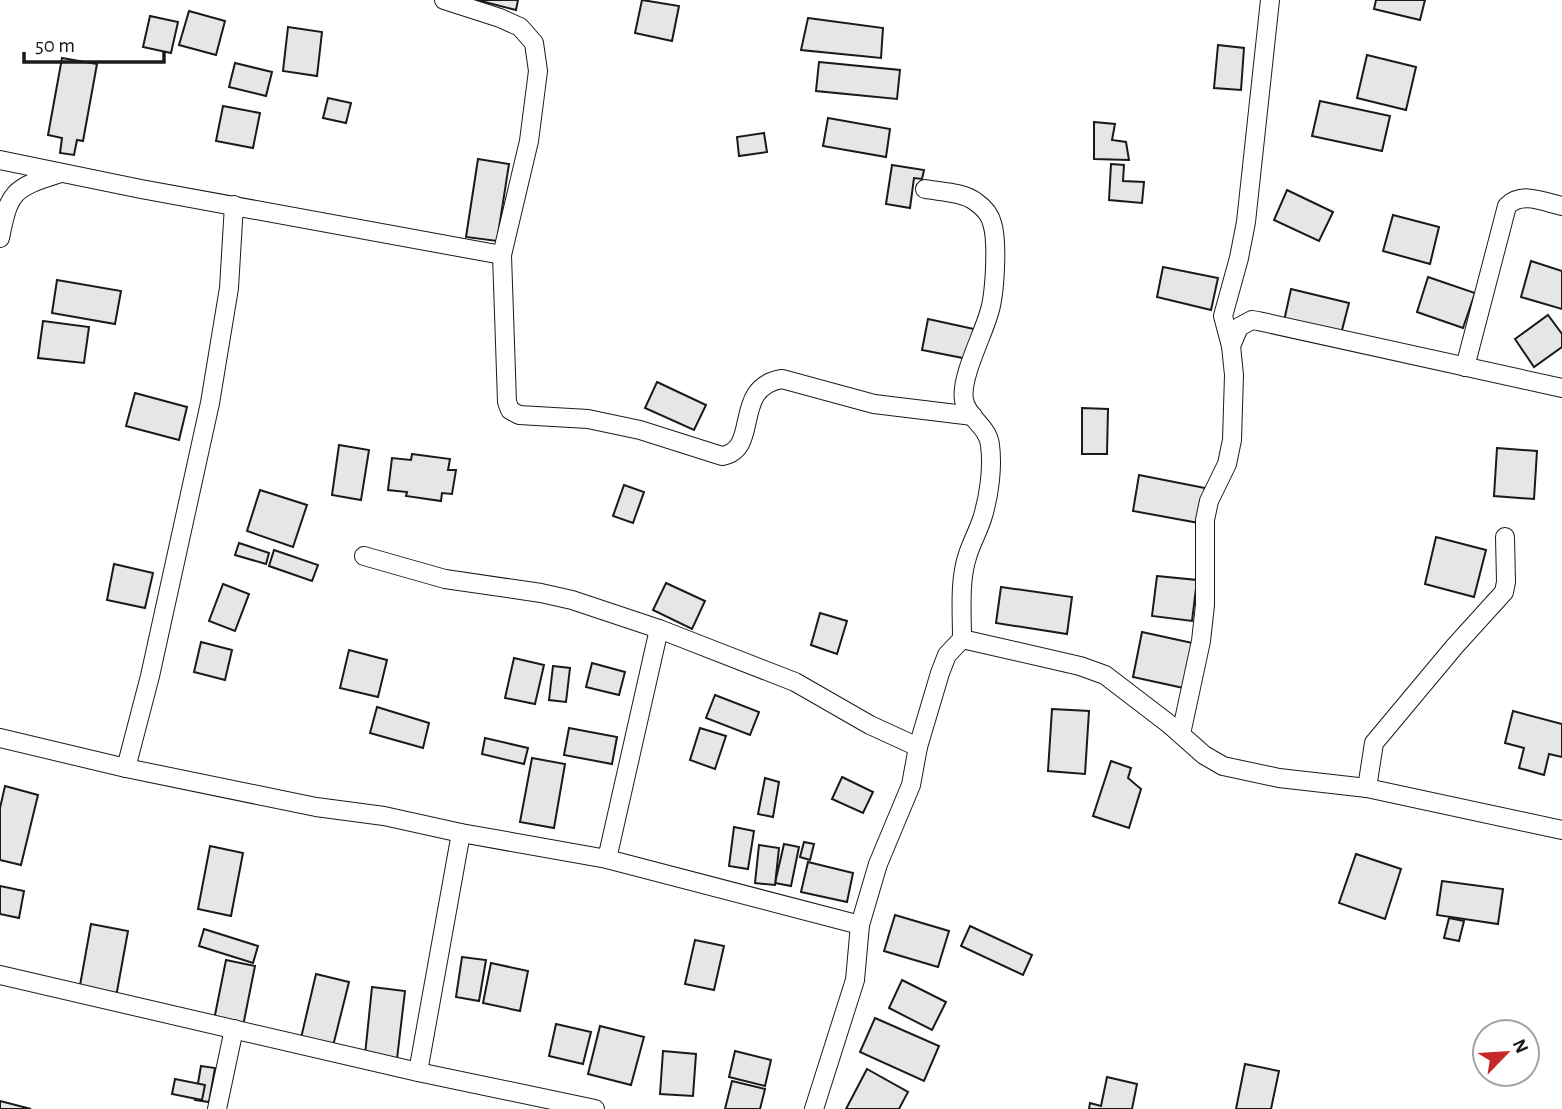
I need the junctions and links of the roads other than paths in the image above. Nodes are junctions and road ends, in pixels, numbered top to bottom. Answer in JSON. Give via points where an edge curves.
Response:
{"nodes":[{"id":1,"x":444,"y":0,"type":"edge"},
{"id":2,"x":1270,"y":0,"type":"edge"},
{"id":3,"x":0,"y":160,"type":"edge"},
{"id":4,"x":61,"y":173,"type":"junction"},
{"id":5,"x":925,"y":189,"type":"dead end"},
{"id":6,"x":234,"y":205,"type":"junction"},
{"id":7,"x":1562,"y":206,"type":"edge"},
{"id":8,"x":0,"y":238,"type":"edge"},
{"id":9,"x":502,"y":255,"type":"junction"},
{"id":10,"x":1231,"y":346,"type":"junction"},
{"id":11,"x":1465,"y":367,"type":"junction"},
{"id":12,"x":1562,"y":388,"type":"edge"},
{"id":13,"x":973,"y":416,"type":"junction"},
{"id":14,"x":1504,"y":537,"type":"dead end"},
{"id":15,"x":364,"y":556,"type":"dead end"},
{"id":16,"x":659,"y":629,"type":"junction"},
{"id":17,"x":962,"y":639,"type":"junction"},
{"id":18,"x":1181,"y":734,"type":"junction"},
{"id":19,"x":0,"y":738,"type":"edge"},
{"id":20,"x":918,"y":747,"type":"junction"},
{"id":21,"x":126,"y":768,"type":"junction"},
{"id":22,"x":1367,"y":788,"type":"junction"},
{"id":23,"x":1562,"y":830,"type":"edge"},
{"id":24,"x":461,"y":833,"type":"junction"},
{"id":25,"x":607,"y":859,"type":"junction"},
{"id":26,"x":860,"y":925,"type":"junction"},
{"id":27,"x":0,"y":975,"type":"edge"},
{"id":28,"x":234,"y":1029,"type":"junction"},
{"id":29,"x":418,"y":1072,"type":"junction"},
{"id":30,"x":217,"y":1109,"type":"edge"},
{"id":31,"x":595,"y":1109,"type":"edge"},
{"id":32,"x":814,"y":1109,"type":"edge"}],
"edges":[{"from":1,"to":9,"type":"street","via":[[520,27],[534,43],[538,71],[529,141]]},
{"from":2,"to":10,"type":"street","via":[[1246,222],[1223,316]]},
{"from":3,"to":4,"type":"street"},
{"from":4,"to":6,"type":"street"},
{"from":4,"to":8,"type":"street","via":[[28,183],[12,196]]},
{"from":5,"to":13,"type":"street","via":[[966,196],[984,208],[993,225],[992,299],[964,399]]},
{"from":6,"to":9,"type":"street"},
{"from":6,"to":21,"type":"street","via":[[229,288],[210,403]]},
{"from":7,"to":11,"type":"street","via":[[1523,197],[1507,206]]},
{"from":9,"to":13,"type":"street","via":[[507,402],[519,415],[588,419],[722,456],[738,449],[755,393],[782,379],[874,404]]},
{"from":10,"to":11,"type":"street","via":[[1239,327],[1252,320]]},
{"from":10,"to":18,"type":"street","via":[[1232,440],[1207,510],[1205,605]]},
{"from":11,"to":12,"type":"street"},
{"from":13,"to":17,"type":"street","via":[[990,443],[990,466],[985,507],[963,577]]},
{"from":14,"to":22,"type":"street","via":[[1504,592],[1374,743]]},
{"from":15,"to":16,"type":"street","via":[[444,579],[572,600]]},
{"from":16,"to":20,"type":"street","via":[[795,682]]},
{"from":16,"to":25,"type":"street"},
{"from":17,"to":18,"type":"street","via":[[1105,675]]},
{"from":17,"to":20,"type":"street","via":[[947,655]]},
{"from":18,"to":22,"type":"street","via":[[1223,766]]},
{"from":19,"to":21,"type":"street"},
{"from":20,"to":26,"type":"street","via":[[911,785],[878,864]]},
{"from":21,"to":24,"type":"street"},
{"from":22,"to":23,"type":"street"},
{"from":24,"to":25,"type":"street"},
{"from":24,"to":29,"type":"street"},
{"from":25,"to":26,"type":"street"},
{"from":26,"to":32,"type":"street","via":[[855,980]]},
{"from":27,"to":28,"type":"street"},
{"from":28,"to":29,"type":"street"},
{"from":28,"to":30,"type":"street"},
{"from":29,"to":31,"type":"street"}]}
